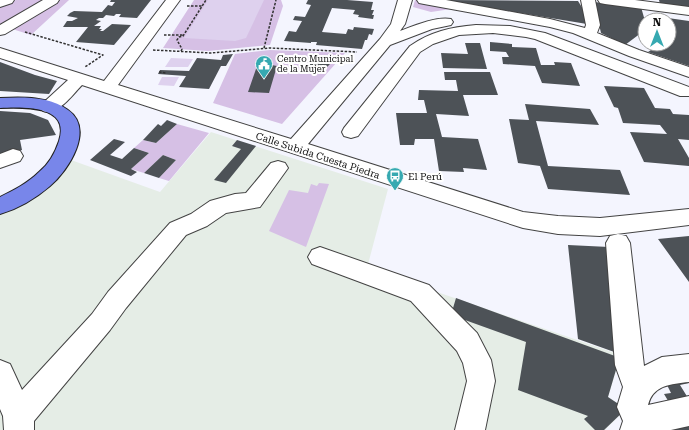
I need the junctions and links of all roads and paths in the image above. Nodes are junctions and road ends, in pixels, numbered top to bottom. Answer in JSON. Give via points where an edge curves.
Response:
{"nodes":[{"id":1,"x":52,"y":0,"type":"edge"},
{"id":2,"x":173,"y":0,"type":"edge"},
{"id":3,"x":206,"y":0,"type":"edge"},
{"id":4,"x":276,"y":0,"type":"edge"},
{"id":5,"x":424,"y":0,"type":"edge"},
{"id":6,"x":588,"y":0,"type":"edge"},
{"id":7,"x":605,"y":0,"type":"edge"},
{"id":8,"x":652,"y":3,"type":"edge"},
{"id":9,"x":404,"y":4,"type":"edge"},
{"id":10,"x":689,"y":11,"type":"edge"},
{"id":11,"x":431,"y":14,"type":"junction"},
{"id":12,"x":463,"y":15,"type":"junction"},
{"id":13,"x":398,"y":24,"type":"junction"},
{"id":14,"x":4,"y":29,"type":"edge"},
{"id":15,"x":589,"y":35,"type":"junction"},
{"id":16,"x":380,"y":47,"type":"junction"},
{"id":17,"x":264,"y":48,"type":"junction"},
{"id":18,"x":136,"y":49,"type":"junction"},
{"id":19,"x":415,"y":49,"type":"junction"},
{"id":20,"x":637,"y":49,"type":"edge"},
{"id":21,"x":181,"y":51,"type":"junction"},
{"id":22,"x":640,"y":52,"type":"edge"},
{"id":23,"x":645,"y":52,"type":"edge"},
{"id":24,"x":0,"y":53,"type":"edge"},
{"id":25,"x":629,"y":70,"type":"junction"},
{"id":26,"x":159,"y":72,"type":"dead end"},
{"id":27,"x":689,"y":72,"type":"edge"},
{"id":28,"x":166,"y":73,"type":"dead end"},
{"id":29,"x":76,"y":77,"type":"junction"},
{"id":30,"x":108,"y":87,"type":"junction"},
{"id":31,"x":686,"y":92,"type":"dead end"},
{"id":32,"x":0,"y":103,"type":"edge"},
{"id":33,"x":49,"y":107,"type":"junction"},
{"id":34,"x":351,"y":132,"type":"dead end"},
{"id":35,"x":295,"y":147,"type":"junction"},
{"id":36,"x":278,"y":168,"type":"dead end"},
{"id":37,"x":0,"y":206,"type":"edge"},
{"id":38,"x":689,"y":217,"type":"edge"},
{"id":39,"x":618,"y":243,"type":"dead end"},
{"id":40,"x":320,"y":257,"type":"dead end"},
{"id":41,"x":689,"y":368,"type":"edge"},
{"id":42,"x":0,"y":374,"type":"edge"},
{"id":43,"x":638,"y":387,"type":"junction"},
{"id":44,"x":689,"y":411,"type":"edge"},
{"id":45,"x":18,"y":423,"type":"edge"},
{"id":46,"x":638,"y":428,"type":"edge"},
{"id":47,"x":470,"y":430,"type":"edge"}],
"edges":[{"from":1,"to":14,"type":"street"},
{"from":2,"to":18,"type":"street"},
{"from":3,"to":21,"type":"path","via":[[184,36],[177,40]]},
{"from":4,"to":17,"type":"path"},
{"from":5,"to":12,"type":"street"},
{"from":6,"to":15,"type":"street","via":[[594,25]]},
{"from":7,"to":8,"type":"street"},
{"from":8,"to":10,"type":"street"},
{"from":9,"to":11,"type":"street"},
{"from":9,"to":13,"type":"street"},
{"from":11,"to":12,"type":"street"},
{"from":11,"to":13,"type":"street"},
{"from":12,"to":15,"type":"street","via":[[474,18],[518,18],[550,23]]},
{"from":12,"to":16,"type":"street","via":[[428,26]]},
{"from":13,"to":16,"type":"street"},
{"from":14,"to":29,"type":"path","via":[[103,55]]},
{"from":15,"to":20,"type":"street"},
{"from":16,"to":17,"type":"path"},
{"from":16,"to":19,"type":"street"},
{"from":16,"to":35,"type":"street"},
{"from":17,"to":21,"type":"path","via":[[212,53]]},
{"from":18,"to":21,"type":"path"},
{"from":18,"to":30,"type":"street"},
{"from":19,"to":25,"type":"street","via":[[434,38],[457,32],[488,28],[521,31]]},
{"from":19,"to":34,"type":"street"},
{"from":22,"to":25,"type":"street"},
{"from":23,"to":27,"type":"street"},
{"from":24,"to":29,"type":"street","name":"Calle Subida Cuesta Piedra"},
{"from":25,"to":31,"type":"street"},
{"from":26,"to":28,"type":"path"},
{"from":29,"to":30,"type":"street","name":"Calle Subida Cuesta Piedra"},
{"from":29,"to":33,"type":"street"},
{"from":30,"to":35,"type":"street","name":"Calle Subida Cuesta Piedra"},
{"from":32,"to":33,"type":"main road","via":[[25,102]]},
{"from":33,"to":37,"type":"main road","via":[[64,115],[72,125],[72,134],[64,154],[47,177]]},
{"from":35,"to":38,"type":"street","name":"Calle Subida Cuesta Piedra","via":[[510,216],[542,223],[600,227]]},
{"from":36,"to":45,"type":"street","via":[[252,201],[218,207],[178,230]]},
{"from":39,"to":43,"type":"street","via":[[629,365]]},
{"from":40,"to":47,"type":"street","via":[[420,293],[466,342],[477,360],[481,381]]},
{"from":41,"to":43,"type":"street","via":[[662,371]]},
{"from":42,"to":45,"type":"street"},
{"from":43,"to":46,"type":"street","via":[[632,407]]},
{"from":44,"to":46,"type":"street","via":[[648,420]]}]}
